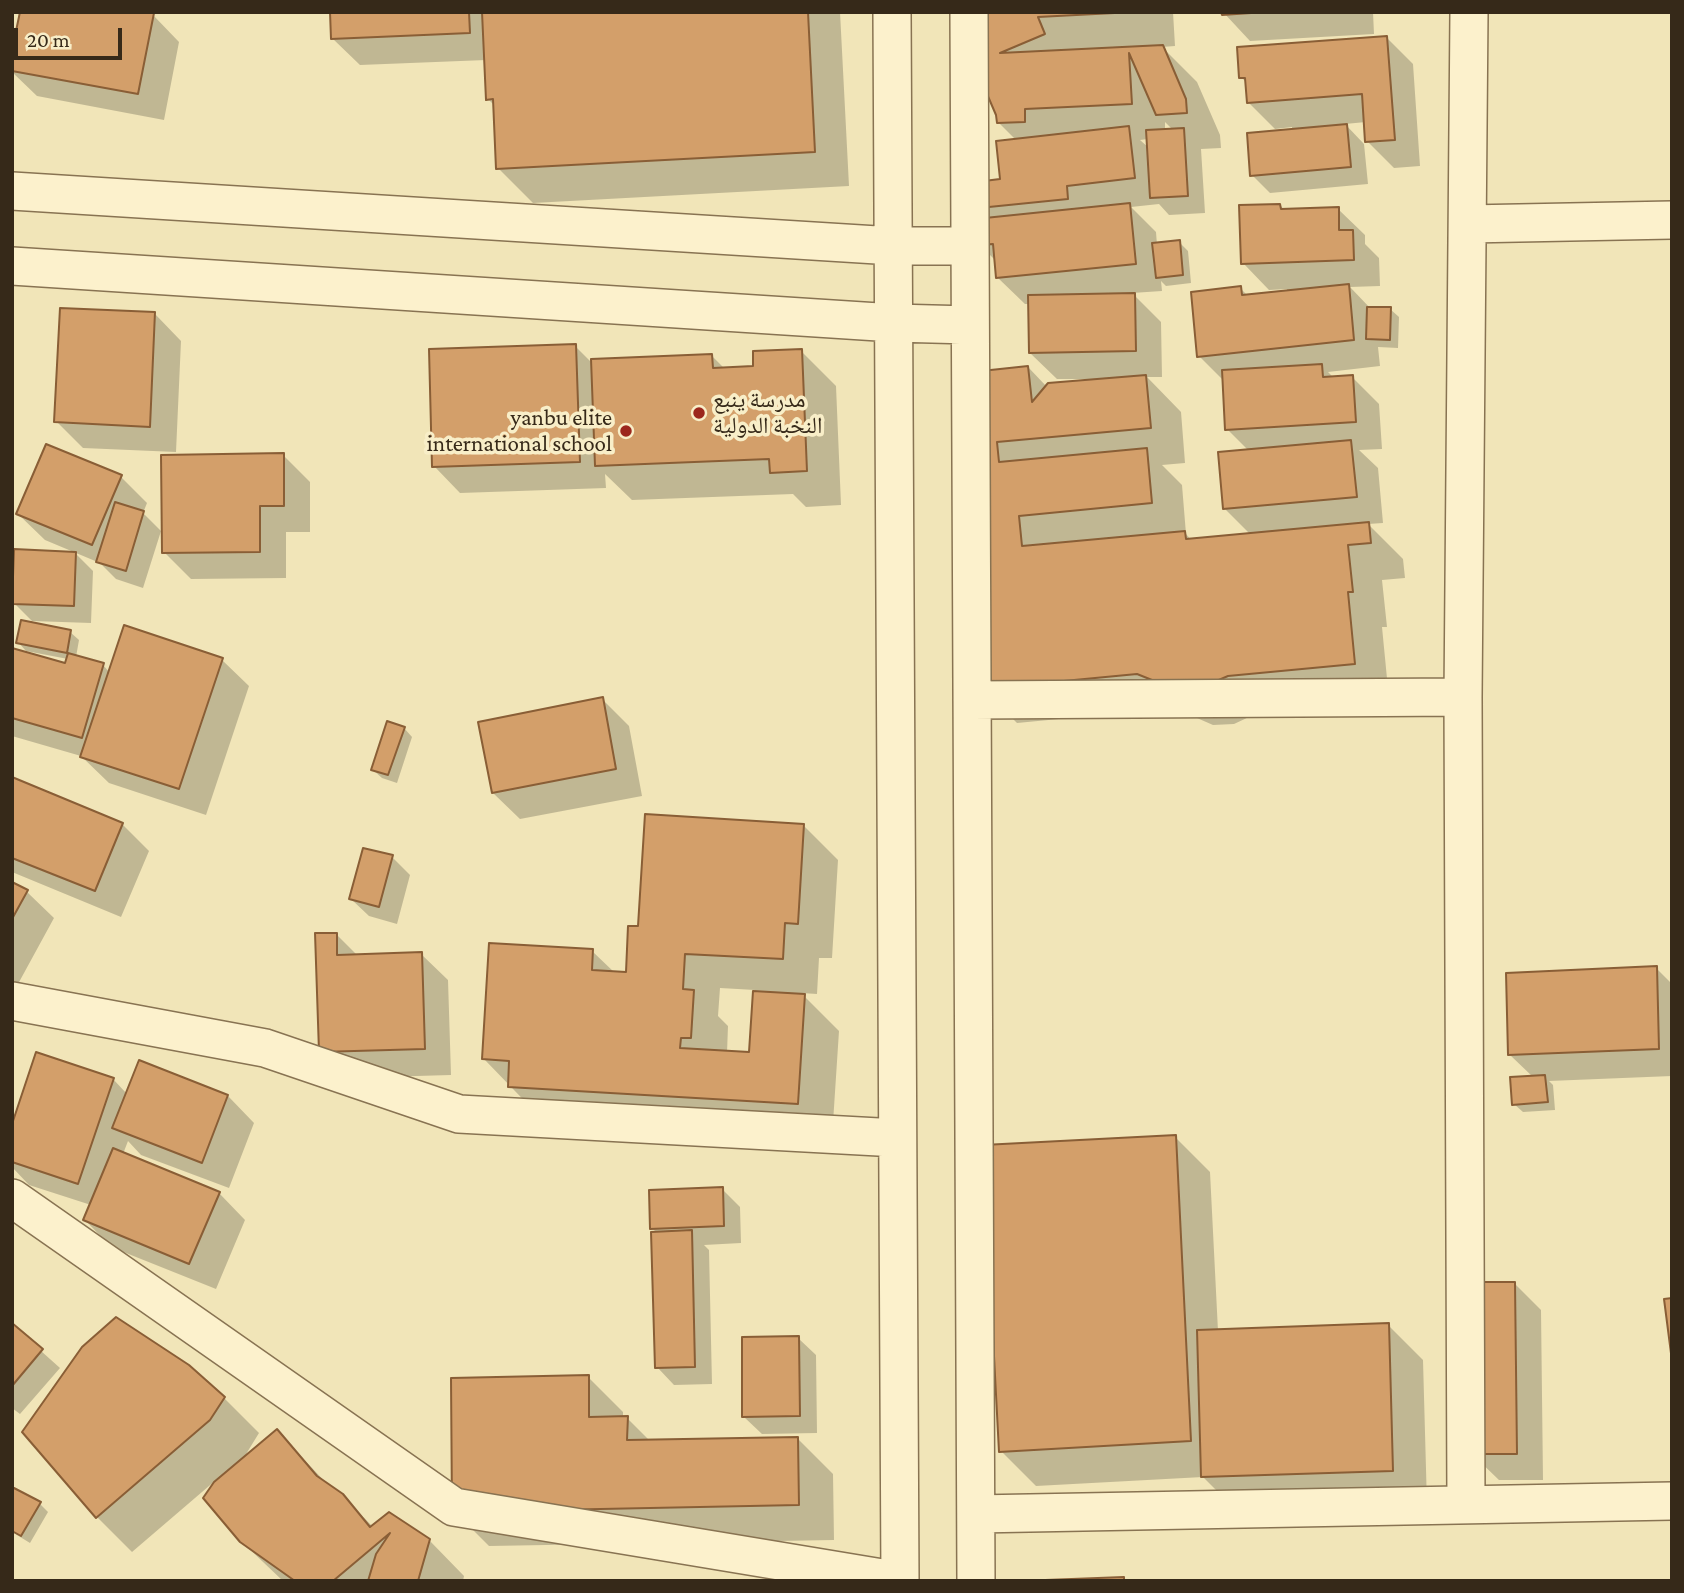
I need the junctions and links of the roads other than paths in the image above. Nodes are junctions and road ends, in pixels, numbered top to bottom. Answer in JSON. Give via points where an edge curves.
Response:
{"nodes":[{"id":1,"x":892,"y":12,"type":"edge"},
{"id":2,"x":969,"y":12,"type":"edge"},
{"id":3,"x":1469,"y":12,"type":"edge"},
{"id":4,"x":12,"y":191,"type":"edge"},
{"id":5,"x":1672,"y":220,"type":"edge"},
{"id":6,"x":1468,"y":224,"type":"junction"},
{"id":7,"x":893,"y":246,"type":"junction"},
{"id":8,"x":970,"y":246,"type":"junction"},
{"id":9,"x":12,"y":266,"type":"edge"},
{"id":10,"x":894,"y":323,"type":"junction"},
{"id":11,"x":970,"y":325,"type":"junction"},
{"id":12,"x":1463,"y":697,"type":"junction"},
{"id":13,"x":972,"y":700,"type":"junction"},
{"id":14,"x":12,"y":1001,"type":"edge"},
{"id":15,"x":897,"y":1138,"type":"junction"},
{"id":16,"x":12,"y":1198,"type":"edge"},
{"id":17,"x":1672,"y":1501,"type":"edge"},
{"id":18,"x":1466,"y":1505,"type":"junction"},
{"id":19,"x":976,"y":1514,"type":"junction"},
{"id":20,"x":900,"y":1581,"type":"edge"},
{"id":21,"x":976,"y":1581,"type":"edge"}],
"edges":[{"from":1,"to":7,"type":"street"},
{"from":2,"to":8,"type":"street"},
{"from":3,"to":6,"type":"street"},
{"from":4,"to":7,"type":"street"},
{"from":5,"to":6,"type":"street"},
{"from":6,"to":12,"type":"street"},
{"from":7,"to":8,"type":"street"},
{"from":7,"to":10,"type":"street"},
{"from":8,"to":11,"type":"street"},
{"from":9,"to":10,"type":"street"},
{"from":10,"to":11,"type":"street"},
{"from":10,"to":15,"type":"street"},
{"from":11,"to":13,"type":"street"},
{"from":12,"to":13,"type":"street"},
{"from":12,"to":18,"type":"street"},
{"from":13,"to":19,"type":"street"},
{"from":14,"to":15,"type":"street","via":[[265,1048],[458,1114]]},
{"from":15,"to":20,"type":"street"},
{"from":16,"to":20,"type":"street","via":[[454,1507]]},
{"from":17,"to":18,"type":"street"},
{"from":18,"to":19,"type":"street"},
{"from":19,"to":21,"type":"street"}]}
